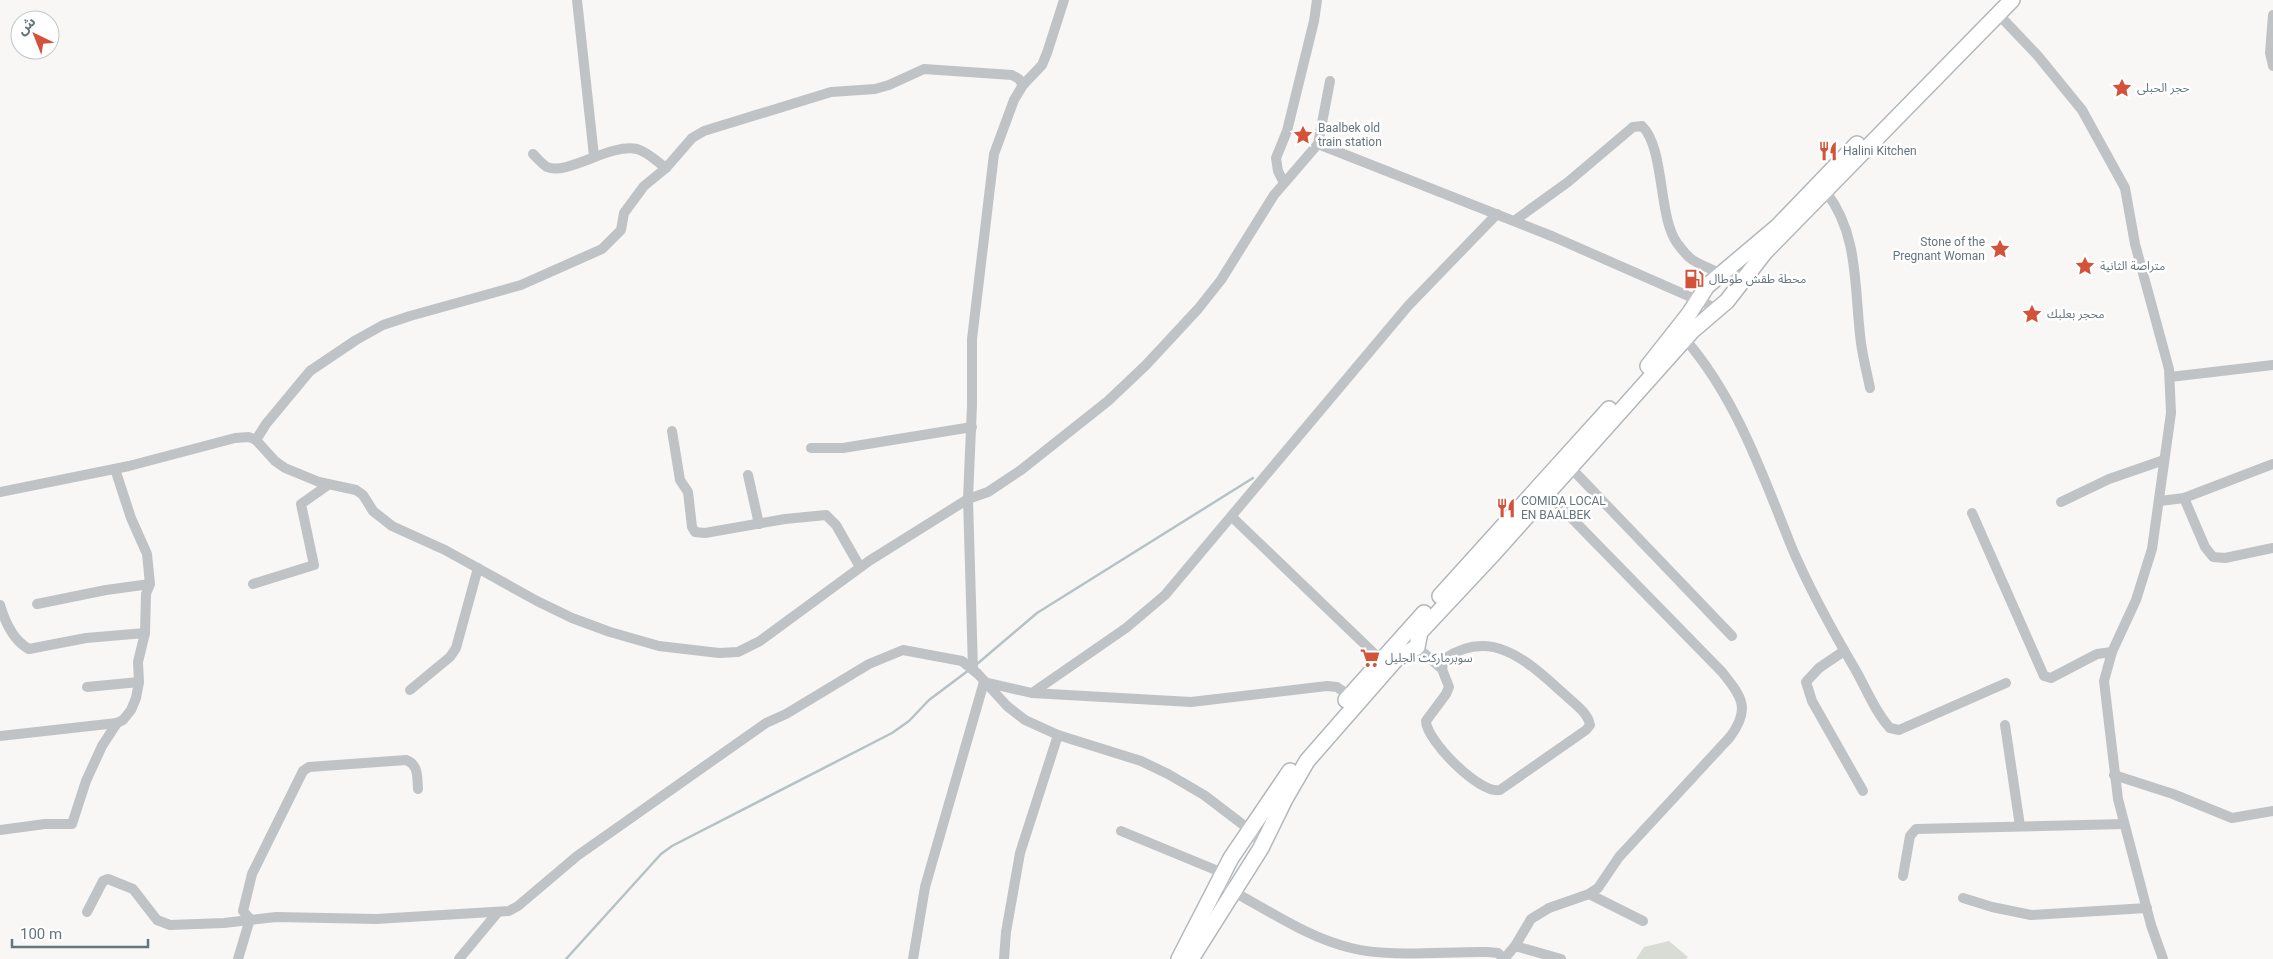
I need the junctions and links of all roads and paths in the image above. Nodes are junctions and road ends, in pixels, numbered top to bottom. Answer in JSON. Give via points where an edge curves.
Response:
{"nodes":[{"id":1,"x":577,"y":0,"type":"edge"},
{"id":2,"x":1064,"y":0,"type":"edge"},
{"id":3,"x":1317,"y":0,"type":"edge"},
{"id":4,"x":2012,"y":0,"type":"edge"},
{"id":5,"x":1999,"y":7,"type":"edge"},
{"id":6,"x":2273,"y":15,"type":"edge"},
{"id":7,"x":2273,"y":66,"type":"edge"},
{"id":8,"x":1330,"y":81,"type":"dead end"},
{"id":9,"x":1023,"y":85,"type":"junction"},
{"id":10,"x":1318,"y":144,"type":"junction"},
{"id":11,"x":533,"y":154,"type":"dead end"},
{"id":12,"x":594,"y":156,"type":"junction"},
{"id":13,"x":666,"y":168,"type":"junction"},
{"id":14,"x":1284,"y":183,"type":"junction"},
{"id":15,"x":1826,"y":192,"type":"junction"},
{"id":16,"x":1497,"y":214,"type":"junction"},
{"id":17,"x":1514,"y":221,"type":"junction"},
{"id":18,"x":1720,"y":274,"type":"junction"},
{"id":19,"x":1736,"y":290,"type":"junction"},
{"id":20,"x":1699,"y":299,"type":"junction"},
{"id":21,"x":1718,"y":309,"type":"junction"},
{"id":22,"x":1685,"y":340,"type":"junction"},
{"id":23,"x":2273,"y":366,"type":"edge"},
{"id":24,"x":2170,"y":376,"type":"junction"},
{"id":25,"x":1870,"y":388,"type":"dead end"},
{"id":26,"x":972,"y":427,"type":"junction"},
{"id":27,"x":672,"y":430,"type":"dead end"},
{"id":28,"x":256,"y":440,"type":"junction"},
{"id":29,"x":811,"y":448,"type":"dead end"},
{"id":30,"x":2164,"y":460,"type":"junction"},
{"id":31,"x":2273,"y":464,"type":"edge"},
{"id":32,"x":1570,"y":467,"type":"junction"},
{"id":33,"x":115,"y":468,"type":"junction"},
{"id":34,"x":748,"y":475,"type":"dead end"},
{"id":35,"x":328,"y":485,"type":"junction"},
{"id":36,"x":0,"y":492,"type":"edge"},
{"id":37,"x":1547,"y":493,"type":"junction"},
{"id":38,"x":2184,"y":498,"type":"junction"},
{"id":39,"x":968,"y":499,"type":"junction"},
{"id":40,"x":2160,"y":501,"type":"junction"},
{"id":41,"x":2061,"y":502,"type":"dead end"},
{"id":42,"x":1972,"y":512,"type":"dead end"},
{"id":43,"x":1232,"y":517,"type":"junction"},
{"id":44,"x":759,"y":524,"type":"junction"},
{"id":45,"x":2273,"y":548,"type":"edge"},
{"id":46,"x":860,"y":567,"type":"junction"},
{"id":47,"x":478,"y":568,"type":"junction"},
{"id":48,"x":150,"y":584,"type":"junction"},
{"id":49,"x":253,"y":584,"type":"dead end"},
{"id":50,"x":37,"y":604,"type":"dead end"},
{"id":51,"x":0,"y":606,"type":"edge"},
{"id":52,"x":145,"y":633,"type":"junction"},
{"id":53,"x":1732,"y":636,"type":"dead end"},
{"id":54,"x":1417,"y":647,"type":"junction"},
{"id":55,"x":1844,"y":651,"type":"junction"},
{"id":56,"x":2112,"y":652,"type":"junction"},
{"id":57,"x":1380,"y":660,"type":"junction"},
{"id":58,"x":973,"y":669,"type":"junction"},
{"id":59,"x":1442,"y":669,"type":"junction"},
{"id":60,"x":138,"y":682,"type":"junction"},
{"id":61,"x":984,"y":682,"type":"junction"},
{"id":62,"x":2006,"y":682,"type":"dead end"},
{"id":63,"x":87,"y":687,"type":"dead end"},
{"id":64,"x":410,"y":690,"type":"dead end"},
{"id":65,"x":1032,"y":693,"type":"junction"},
{"id":66,"x":1350,"y":696,"type":"junction"},
{"id":67,"x":117,"y":723,"type":"junction"},
{"id":68,"x":2005,"y":725,"type":"dead end"},
{"id":69,"x":1058,"y":735,"type":"junction"},
{"id":70,"x":0,"y":736,"type":"edge"},
{"id":71,"x":2114,"y":775,"type":"junction"},
{"id":72,"x":418,"y":789,"type":"dead end"},
{"id":73,"x":1863,"y":791,"type":"dead end"},
{"id":74,"x":2273,"y":811,"type":"edge"},
{"id":75,"x":2124,"y":824,"type":"junction"},
{"id":76,"x":2020,"y":826,"type":"junction"},
{"id":77,"x":0,"y":830,"type":"edge"},
{"id":78,"x":1250,"y":830,"type":"junction"},
{"id":79,"x":1121,"y":831,"type":"dead end"},
{"id":80,"x":1261,"y":848,"type":"junction"},
{"id":81,"x":1222,"y":875,"type":"junction"},
{"id":82,"x":1903,"y":876,"type":"dead end"},
{"id":83,"x":1234,"y":892,"type":"junction"},
{"id":84,"x":1589,"y":894,"type":"junction"},
{"id":85,"x":1963,"y":898,"type":"dead end"},
{"id":86,"x":2147,"y":908,"type":"junction"},
{"id":87,"x":87,"y":912,"type":"dead end"},
{"id":88,"x":498,"y":912,"type":"junction"},
{"id":89,"x":250,"y":919,"type":"junction"},
{"id":90,"x":1643,"y":921,"type":"dead end"},
{"id":91,"x":1515,"y":946,"type":"junction"},
{"id":92,"x":238,"y":959,"type":"edge"},
{"id":93,"x":459,"y":959,"type":"edge"},
{"id":94,"x":912,"y":959,"type":"edge"},
{"id":95,"x":1004,"y":959,"type":"edge"},
{"id":96,"x":1179,"y":959,"type":"edge"},
{"id":97,"x":1192,"y":959,"type":"edge"},
{"id":98,"x":1504,"y":959,"type":"edge"},
{"id":99,"x":1561,"y":959,"type":"edge"},
{"id":100,"x":2163,"y":959,"type":"edge"}],
"edges":[{"from":1,"to":12,"type":"street"},
{"from":2,"to":9,"type":"street","via":[[1042,66]]},
{"from":3,"to":14,"type":"street","via":[[1287,131],[1276,158]]},
{"from":4,"to":5,"type":"main road"},
{"from":5,"to":15,"type":"main road"},
{"from":5,"to":18,"type":"main road","via":[[1777,226]]},
{"from":5,"to":24,"type":"street","via":[[2078,104],[2126,188],[2135,244]]},
{"from":6,"to":7,"type":"street","via":[[2270,46]]},
{"from":8,"to":10,"type":"street"},
{"from":9,"to":13,"type":"street","via":[[1012,76],[924,69],[889,85],[831,92],[704,131],[692,138]]},
{"from":9,"to":26,"type":"street","via":[[994,154],[972,339]]},
{"from":10,"to":14,"type":"street"},
{"from":10,"to":16,"type":"street"},
{"from":11,"to":12,"type":"street","via":[[547,167],[554,168]]},
{"from":12,"to":13,"type":"street","via":[[636,149]]},
{"from":13,"to":28,"type":"street","via":[[634,198],[624,213],[621,230],[602,248],[521,285],[383,325],[310,371]]},
{"from":14,"to":39,"type":"street","via":[[1212,293],[1146,365],[1108,401],[1022,470],[988,492]]},
{"from":15,"to":19,"type":"main road","via":[[1765,252]]},
{"from":15,"to":25,"type":"street","via":[[1842,220],[1854,262],[1861,343]]},
{"from":16,"to":17,"type":"street"},
{"from":16,"to":43,"type":"street","via":[[1408,306]]},
{"from":17,"to":18,"type":"street","via":[[1568,182],[1633,128],[1642,126],[1655,157],[1671,232],[1690,257]]},
{"from":17,"to":20,"type":"street"},
{"from":18,"to":19,"type":"street","via":[[1732,282]]},
{"from":18,"to":20,"type":"main road"},
{"from":19,"to":21,"type":"main road"},
{"from":20,"to":21,"type":"street"},
{"from":20,"to":57,"type":"main road","via":[[1646,368]]},
{"from":21,"to":22,"type":"main road"},
{"from":22,"to":32,"type":"main road"},
{"from":22,"to":55,"type":"street","via":[[1706,368],[1746,437],[1799,563]]},
{"from":23,"to":24,"type":"street"},
{"from":24,"to":30,"type":"street","via":[[2172,414]]},
{"from":26,"to":29,"type":"street","via":[[843,448]]},
{"from":26,"to":39,"type":"street"},
{"from":27,"to":44,"type":"street","via":[[680,480],[688,492],[695,532]]},
{"from":28,"to":33,"type":"street","via":[[235,438]]},
{"from":28,"to":35,"type":"street","via":[[285,468]]},
{"from":30,"to":40,"type":"street"},
{"from":30,"to":41,"type":"street","via":[[2109,479]]},
{"from":31,"to":38,"type":"street"},
{"from":32,"to":37,"type":"main road"},
{"from":32,"to":53,"type":"street"},
{"from":33,"to":36,"type":"street"},
{"from":33,"to":48,"type":"street","via":[[130,518],[147,554]]},
{"from":34,"to":44,"type":"street"},
{"from":35,"to":47,"type":"street","via":[[356,490],[383,520]]},
{"from":35,"to":49,"type":"street","via":[[301,504],[314,565]]},
{"from":37,"to":54,"type":"main road","via":[[1420,632]]},
{"from":37,"to":84,"type":"street","via":[[1722,672],[1738,692],[1742,706],[1740,722],[1730,737],[1635,839],[1603,882]]},
{"from":38,"to":40,"type":"street"},
{"from":38,"to":45,"type":"street","via":[[2205,547],[2213,557],[2225,558]]},
{"from":39,"to":46,"type":"street"},
{"from":39,"to":58,"type":"street"},
{"from":40,"to":56,"type":"street","via":[[2142,584]]},
{"from":42,"to":56,"type":"street","via":[[2044,676],[2052,678],[2098,654]]},
{"from":43,"to":57,"type":"street"},
{"from":43,"to":65,"type":"street","via":[[1147,612]]},
{"from":44,"to":46,"type":"street","via":[[826,515],[836,525]]},
{"from":46,"to":47,"type":"street","via":[[749,648],[719,654],[659,646],[610,632],[537,601]]},
{"from":47,"to":64,"type":"street","via":[[456,648],[450,657]]},
{"from":48,"to":50,"type":"street"},
{"from":48,"to":52,"type":"street","via":[[146,594]]},
{"from":51,"to":52,"type":"street","via":[[14,635],[29,649],[86,638]]},
{"from":52,"to":60,"type":"street","via":[[138,662]]},
{"from":54,"to":59,"type":"street"},
{"from":54,"to":80,"type":"main road","via":[[1397,658],[1310,757]]},
{"from":55,"to":62,"type":"street","via":[[1887,726],[1896,731]]},
{"from":55,"to":73,"type":"street","via":[[1819,668],[1806,682],[1812,701]]},
{"from":56,"to":71,"type":"street","via":[[2104,681],[2104,696]]},
{"from":57,"to":66,"type":"main road"},
{"from":58,"to":61,"type":"street"},
{"from":58,"to":88,"type":"street","via":[[962,661],[910,650],[902,650],[870,664],[766,723],[577,856],[518,906]]},
{"from":59,"to":59,"type":"street","via":[[1444,659],[1459,650],[1481,647],[1504,650],[1532,665],[1580,709],[1590,725],[1500,790],[1489,790],[1465,772],[1427,731],[1426,721],[1449,686]]},
{"from":60,"to":63,"type":"street"},
{"from":60,"to":67,"type":"street","via":[[131,710]]},
{"from":61,"to":65,"type":"street"},
{"from":61,"to":69,"type":"street","via":[[1016,714]]},
{"from":61,"to":94,"type":"street","via":[[925,887]]},
{"from":65,"to":66,"type":"street","via":[[1191,702],[1327,686],[1337,687]]},
{"from":66,"to":78,"type":"main road","via":[[1299,760]]},
{"from":67,"to":70,"type":"street"},
{"from":67,"to":77,"type":"street","via":[[86,781],[72,824]]},
{"from":68,"to":76,"type":"street"},
{"from":69,"to":78,"type":"street","via":[[1158,769],[1204,795]]},
{"from":69,"to":95,"type":"street","via":[[1020,853]]},
{"from":71,"to":74,"type":"street","via":[[2232,818]]},
{"from":71,"to":75,"type":"street"},
{"from":72,"to":89,"type":"street","via":[[417,771],[406,760],[309,767],[303,772],[252,874],[243,912]]},
{"from":75,"to":76,"type":"street"},
{"from":75,"to":86,"type":"street"},
{"from":76,"to":82,"type":"street","via":[[1916,829],[1910,836]]},
{"from":78,"to":80,"type":"street"},
{"from":78,"to":81,"type":"main road"},
{"from":79,"to":81,"type":"street"},
{"from":80,"to":83,"type":"main road"},
{"from":81,"to":83,"type":"street","via":[[1226,887]]},
{"from":81,"to":96,"type":"main road"},
{"from":83,"to":97,"type":"main road"},
{"from":83,"to":98,"type":"street","via":[[1304,930],[1350,948],[1488,952],[1498,953]]},
{"from":84,"to":90,"type":"street"},
{"from":84,"to":91,"type":"street","via":[[1541,912],[1527,923]]},
{"from":85,"to":86,"type":"street","via":[[2031,915]]},
{"from":86,"to":100,"type":"street","via":[[2150,926]]},
{"from":87,"to":89,"type":"street","via":[[103,881],[108,879],[134,888],[163,924],[224,923]]},
{"from":88,"to":89,"type":"street","via":[[376,918]]},
{"from":88,"to":93,"type":"street"},
{"from":89,"to":92,"type":"street"},
{"from":91,"to":98,"type":"street"},
{"from":91,"to":99,"type":"street"}]}
